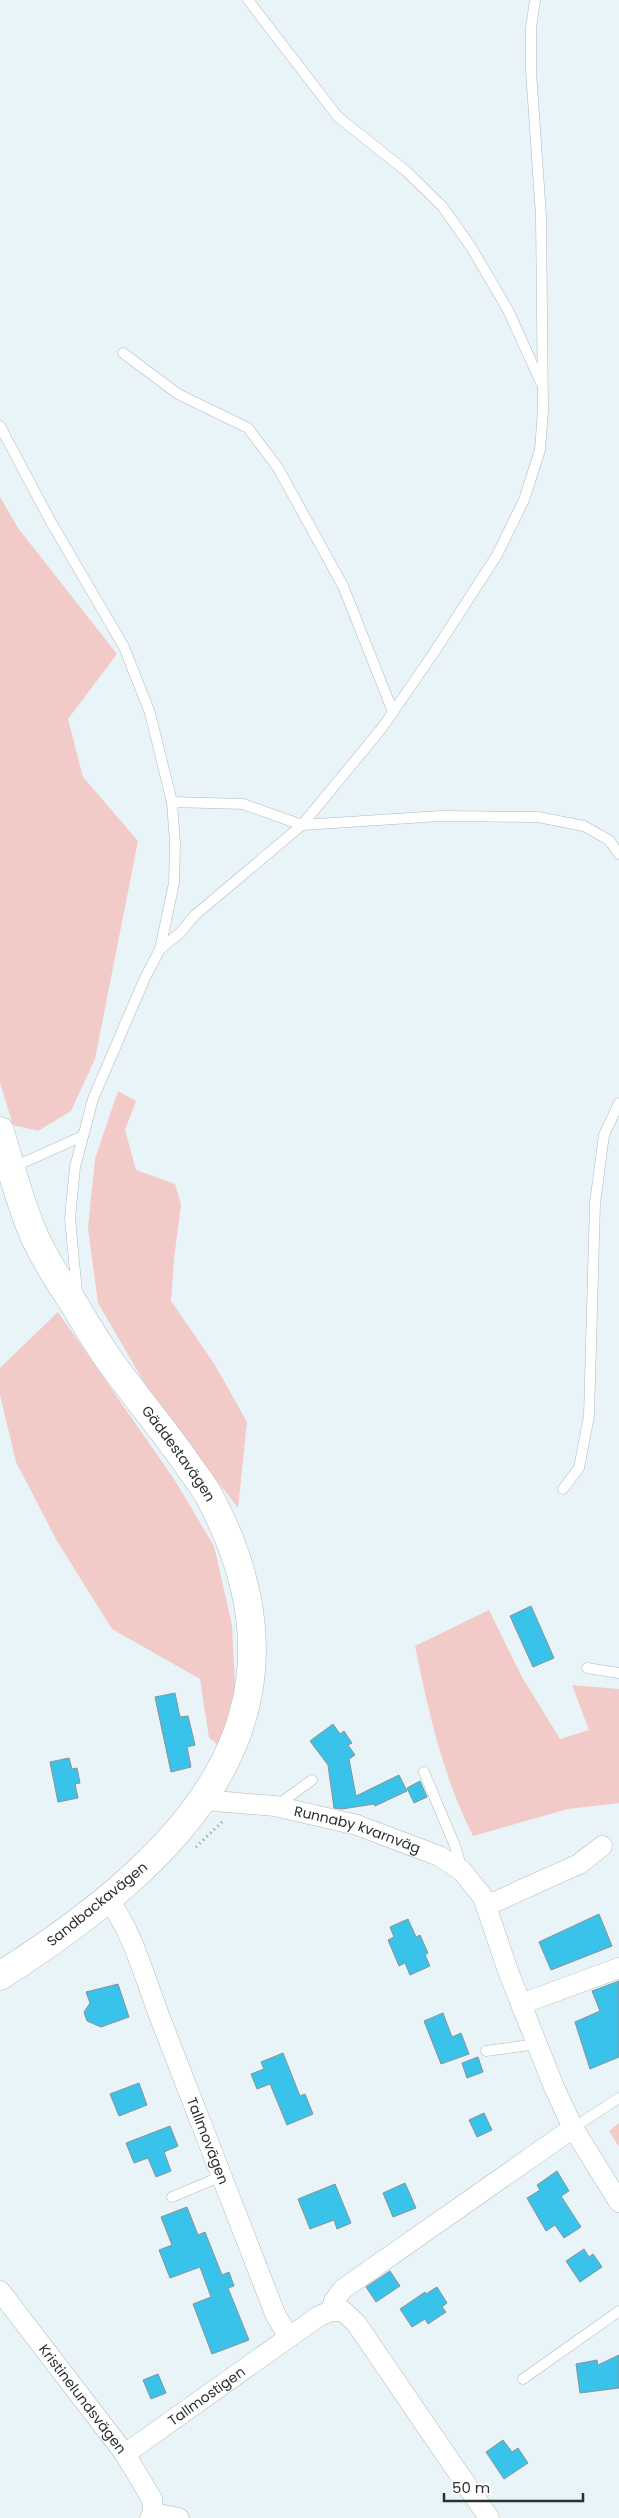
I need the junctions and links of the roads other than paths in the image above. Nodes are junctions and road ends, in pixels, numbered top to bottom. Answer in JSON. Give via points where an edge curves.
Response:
{"nodes":[{"id":1,"x":248,"y":0,"type":"edge"},
{"id":2,"x":535,"y":0,"type":"edge"},
{"id":3,"x":123,"y":353,"type":"dead end"},
{"id":4,"x":543,"y":388,"type":"junction"},
{"id":5,"x":0,"y":426,"type":"edge"},
{"id":6,"x":393,"y":712,"type":"junction"},
{"id":7,"x":172,"y":802,"type":"junction"},
{"id":8,"x":302,"y":824,"type":"junction"},
{"id":9,"x":619,"y":854,"type":"edge"},
{"id":10,"x":160,"y":949,"type":"junction"},
{"id":11,"x":619,"y":1102,"type":"edge"},
{"id":12,"x":0,"y":1131,"type":"edge"},
{"id":13,"x":83,"y":1136,"type":"junction"},
{"id":14,"x":10,"y":1168,"type":"junction"},
{"id":15,"x":84,"y":1321,"type":"junction"},
{"id":16,"x":563,"y":1489,"type":"dead end"},
{"id":17,"x":587,"y":1668,"type":"dead end"},
{"id":18,"x":619,"y":1673,"type":"edge"},
{"id":19,"x":424,"y":1772,"type":"dead end"},
{"id":20,"x":312,"y":1780,"type":"dead end"},
{"id":21,"x":203,"y":1800,"type":"junction"},
{"id":22,"x":275,"y":1806,"type":"junction"},
{"id":23,"x":602,"y":1846,"type":"dead end"},
{"id":24,"x":462,"y":1871,"type":"junction"},
{"id":25,"x":108,"y":1899,"type":"junction"},
{"id":26,"x":486,"y":1906,"type":"junction"},
{"id":27,"x":619,"y":1968,"type":"edge"},
{"id":28,"x":0,"y":1976,"type":"edge"},
{"id":29,"x":521,"y":2004,"type":"junction"},
{"id":30,"x":537,"y":2044,"type":"junction"},
{"id":31,"x":486,"y":2051,"type":"dead end"},
{"id":32,"x":619,"y":2098,"type":"edge"},
{"id":33,"x":573,"y":2128,"type":"junction"},
{"id":34,"x":222,"y":2176,"type":"junction"},
{"id":35,"x":172,"y":2196,"type":"dead end"},
{"id":36,"x":619,"y":2202,"type":"edge"},
{"id":37,"x":0,"y":2291,"type":"edge"},
{"id":38,"x":331,"y":2311,"type":"junction"},
{"id":39,"x":619,"y":2311,"type":"edge"},
{"id":40,"x":289,"y":2337,"type":"junction"},
{"id":41,"x":523,"y":2379,"type":"dead end"},
{"id":42,"x":125,"y":2454,"type":"junction"},
{"id":43,"x":152,"y":2516,"type":"edge"},
{"id":44,"x":179,"y":2518,"type":"edge"},
{"id":45,"x":490,"y":2518,"type":"edge"}],
"edges":[{"from":1,"to":4,"type":"lane","via":[[338,117],[406,171],[442,206],[471,247],[508,310]]},
{"from":2,"to":4,"type":"lane","via":[[530,71],[541,216]]},
{"from":3,"to":6,"type":"lane","via":[[178,394],[248,428],[294,494],[343,586]]},
{"from":4,"to":6,"type":"lane","via":[[540,450],[524,500],[497,555]]},
{"from":5,"to":7,"type":"lane","via":[[124,647],[150,713]]},
{"from":6,"to":8,"type":"lane"},
{"from":7,"to":8,"type":"lane","via":[[244,804]]},
{"from":7,"to":10,"type":"lane","via":[[174,883]]},
{"from":8,"to":9,"type":"lane","via":[[441,816],[538,817],[584,826],[609,840]]},
{"from":8,"to":10,"type":"lane"},
{"from":10,"to":13,"type":"lane","via":[[93,1099]]},
{"from":11,"to":16,"type":"lane","via":[[604,1135],[595,1203],[589,1416],[580,1468]]},
{"from":12,"to":14,"type":"street","name":"Gäddestavägen"},
{"from":13,"to":14,"type":"lane"},
{"from":13,"to":15,"type":"lane","via":[[75,1167],[70,1218],[76,1289]]},
{"from":14,"to":15,"type":"street","name":"Gäddestavägen","via":[[33,1232]]},
{"from":15,"to":21,"type":"street","name":"Gäddestavägen","via":[[208,1493],[241,1575],[251,1622],[252,1672],[244,1714],[228,1761]]},
{"from":17,"to":18,"type":"lane"},
{"from":19,"to":24,"type":"lane"},
{"from":20,"to":22,"type":"lane"},
{"from":21,"to":22,"type":"street","name":"Runnaby kvarnväg"},
{"from":21,"to":25,"type":"street","name":"Sandbackavägen","via":[[168,1844]]},
{"from":22,"to":24,"type":"street","name":"Runnaby kvarnväg","via":[[357,1825],[439,1856]]},
{"from":23,"to":26,"type":"street","via":[[579,1864]]},
{"from":24,"to":26,"type":"street","name":"Runnaby kvarnväg","via":[[483,1897]]},
{"from":25,"to":28,"type":"street","name":"Sandbackavägen"},
{"from":25,"to":34,"type":"street","name":"Tallmovägen","via":[[122,1919],[140,1958],[161,2021]]},
{"from":26,"to":29,"type":"street","name":"Runnaby kvarnväg"},
{"from":27,"to":29,"type":"street"},
{"from":29,"to":30,"type":"street","name":"Runnaby kvarnväg"},
{"from":30,"to":31,"type":"lane"},
{"from":30,"to":33,"type":"street","name":"Runnaby kvarnväg"},
{"from":32,"to":33,"type":"lane"},
{"from":33,"to":36,"type":"street","name":"Runnaby kvarnväg"},
{"from":33,"to":38,"type":"street","via":[[343,2289],[334,2300]]},
{"from":34,"to":35,"type":"lane"},
{"from":34,"to":40,"type":"street","name":"Tallmovägen","via":[[276,2316]]},
{"from":37,"to":42,"type":"street","name":"Kristinelundsvägen"},
{"from":38,"to":40,"type":"street"},
{"from":38,"to":45,"type":"street","via":[[343,2311],[356,2323]]},
{"from":39,"to":41,"type":"lane"},
{"from":40,"to":42,"type":"street","name":"Tallmostigen"},
{"from":42,"to":43,"type":"street","name":"Kristinelundsvägen","via":[[149,2491]]},
{"from":43,"to":44,"type":"street","name":"Kristinelundsvägen"}]}
